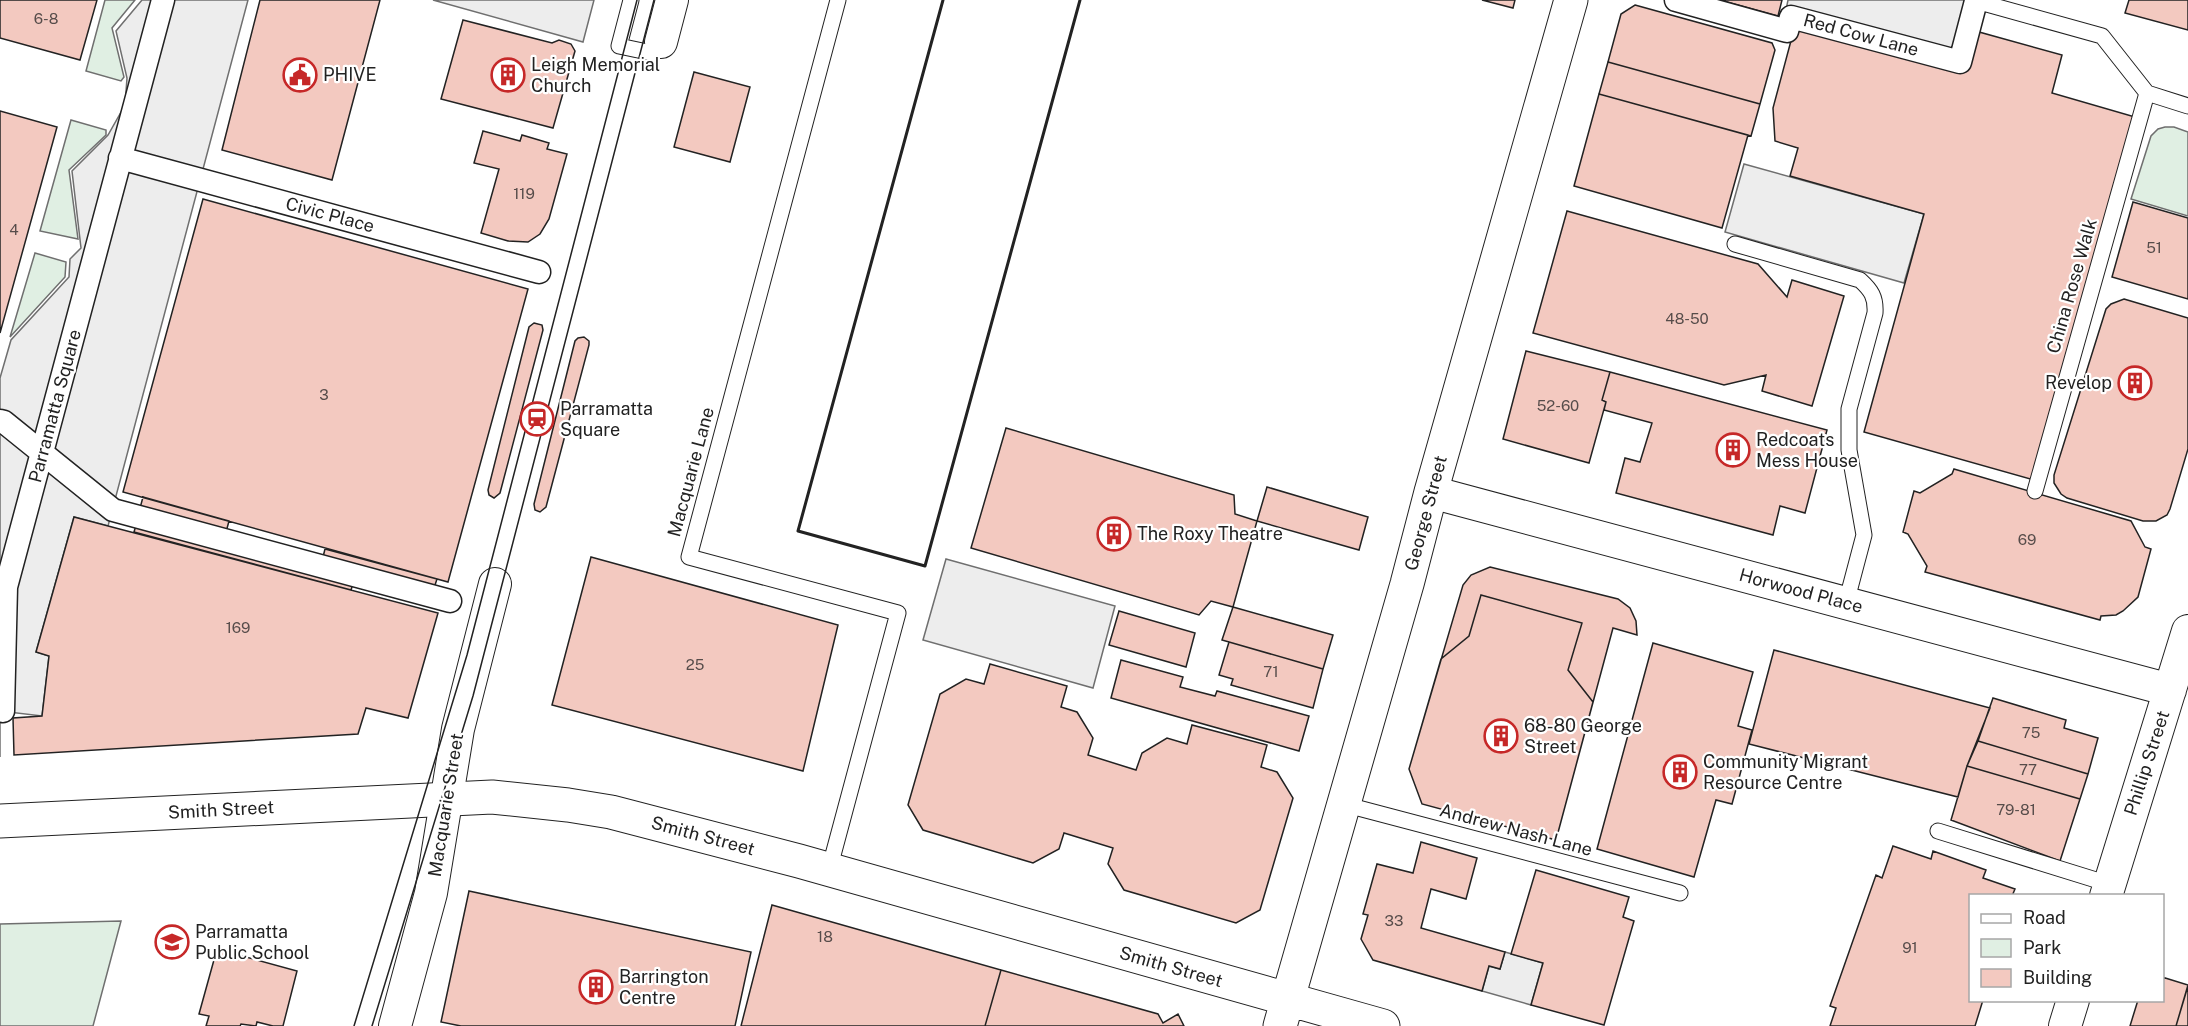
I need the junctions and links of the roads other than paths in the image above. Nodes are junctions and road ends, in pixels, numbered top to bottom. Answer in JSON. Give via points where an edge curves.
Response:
{"nodes":[{"id":1,"x":163,"y":0,"type":"edge"},
{"id":2,"x":631,"y":0,"type":"edge"},
{"id":3,"x":672,"y":0,"type":"edge"},
{"id":4,"x":838,"y":0,"type":"edge"},
{"id":5,"x":1571,"y":0,"type":"edge"},
{"id":6,"x":1676,"y":0,"type":"edge"},
{"id":7,"x":1976,"y":1,"type":"edge"},
{"id":8,"x":661,"y":42,"type":"joint"},
{"id":9,"x":2147,"y":93,"type":"junction"},
{"id":10,"x":2188,"y":105,"type":"edge"},
{"id":11,"x":120,"y":158,"type":"junction"},
{"id":12,"x":1735,"y":244,"type":"dead end"},
{"id":13,"x":539,"y":272,"type":"dead end"},
{"id":14,"x":0,"y":421,"type":"edge"},
{"id":15,"x":42,"y":453,"type":"junction"},
{"id":16,"x":2035,"y":491,"type":"dead end"},
{"id":17,"x":1431,"y":492,"type":"junction"},
{"id":18,"x":495,"y":584,"type":"dead end"},
{"id":19,"x":450,"y":601,"type":"dead end"},
{"id":20,"x":1846,"y":603,"type":"junction"},
{"id":21,"x":2188,"y":631,"type":"edge"},
{"id":22,"x":2179,"y":693,"type":"edge"},
{"id":23,"x":3,"y":711,"type":"dead end"},
{"id":24,"x":448,"y":799,"type":"junction"},
{"id":25,"x":1343,"y":804,"type":"junction"},
{"id":26,"x":0,"y":821,"type":"edge"},
{"id":27,"x":1938,"y":831,"type":"dead end"},
{"id":28,"x":829,"y":870,"type":"junction"},
{"id":29,"x":2108,"y":890,"type":"edge"},
{"id":30,"x":1680,"y":893,"type":"dead end"},
{"id":31,"x":2072,"y":1002,"type":"edge"},
{"id":32,"x":1284,"y":1012,"type":"edge"},
{"id":33,"x":395,"y":1026,"type":"edge"},
{"id":34,"x":1383,"y":1026,"type":"edge"},
{"id":35,"x":2065,"y":1026,"type":"edge"}],
"edges":[{"from":1,"to":11,"type":"street","name":"Parramatta Square"},
{"from":2,"to":8,"type":"lane","via":[[619,46],[652,53]]},
{"from":3,"to":8,"type":"street"},
{"from":4,"to":28,"type":"lane","name":"Macquarie Lane","via":[[689,557],[898,613]]},
{"from":5,"to":17,"type":"street","name":"George Street"},
{"from":6,"to":7,"type":"street","name":"Red Cow Lane","via":[[1787,31],[1791,17],[1960,62]]},
{"from":7,"to":9,"type":"lane","via":[[2102,36]]},
{"from":9,"to":10,"type":"lane"},
{"from":9,"to":16,"type":"lane","name":"China Rose Walk"},
{"from":11,"to":13,"type":"street","name":"Civic Place"},
{"from":11,"to":15,"type":"street","name":"Parramatta Square"},
{"from":12,"to":20,"type":"lane","via":[[1860,280],[1876,302],[1849,409],[1849,450],[1864,535]]},
{"from":14,"to":15,"type":"street"},
{"from":15,"to":19,"type":"street","via":[[113,510]]},
{"from":15,"to":23,"type":"street","name":"Parramatta Square","via":[[6,587]]},
{"from":17,"to":20,"type":"street","name":"Horwood Place"},
{"from":17,"to":25,"type":"street","name":"George Street"},
{"from":18,"to":24,"type":"street","name":"Macquarie Street","via":[[458,729]]},
{"from":20,"to":22,"type":"street","name":"Horwood Place"},
{"from":21,"to":22,"type":"street","name":"Phillip Street"},
{"from":22,"to":29,"type":"street","name":"Phillip Street"},
{"from":24,"to":26,"type":"street","name":"Smith Street"},
{"from":24,"to":28,"type":"street","name":"Smith Street","via":[[519,799],[611,812]]},
{"from":24,"to":33,"type":"street","name":"Macquarie Street","via":[[431,893]]},
{"from":25,"to":30,"type":"lane","name":"Andrew Nash Lane"},
{"from":25,"to":32,"type":"street","name":"George Street"},
{"from":27,"to":29,"type":"lane"},
{"from":28,"to":32,"type":"street","name":"Smith Street"},
{"from":31,"to":35,"type":"street"},
{"from":32,"to":34,"type":"street","name":"Smith Street"}]}
